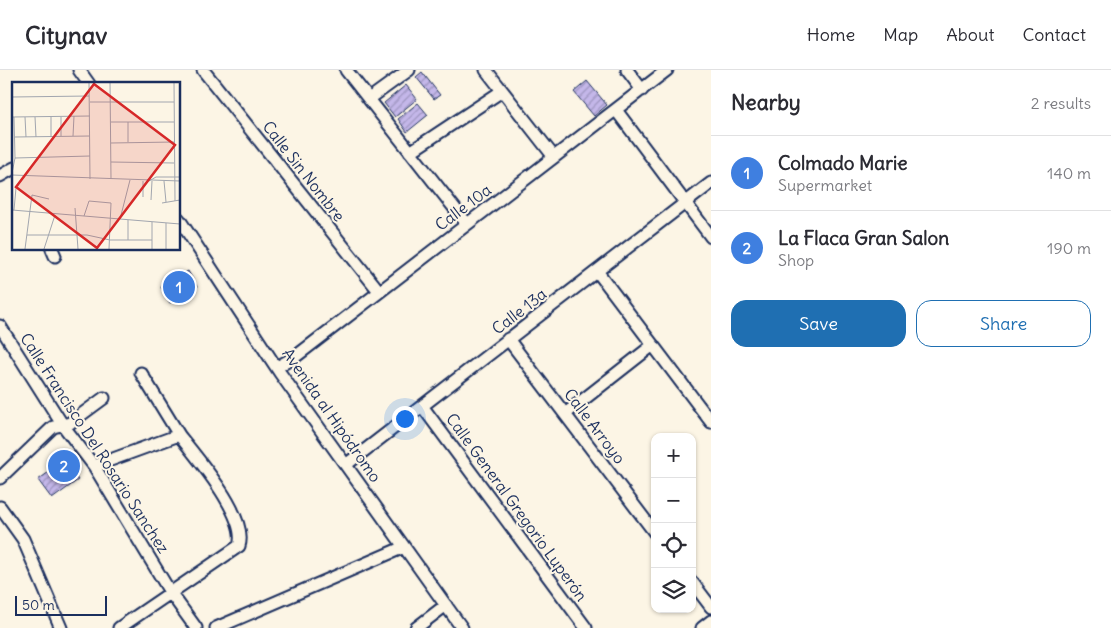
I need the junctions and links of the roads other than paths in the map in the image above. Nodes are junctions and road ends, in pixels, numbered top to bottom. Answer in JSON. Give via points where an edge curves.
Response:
{"nodes":[{"id":1,"x":80,"y":70,"type":"edge"},
{"id":2,"x":203,"y":70,"type":"edge"},
{"id":3,"x":346,"y":70,"type":"edge"},
{"id":4,"x":409,"y":70,"type":"edge"},
{"id":5,"x":486,"y":70,"type":"edge"},
{"id":6,"x":627,"y":70,"type":"edge"},
{"id":7,"x":667,"y":70,"type":"edge"},
{"id":8,"x":88,"y":82,"type":"edge"},
{"id":9,"x":642,"y":90,"type":"junction"},
{"id":10,"x":502,"y":91,"type":"junction"},
{"id":11,"x":369,"y":99,"type":"junction"},
{"id":12,"x":616,"y":110,"type":"junction"},
{"id":13,"x":410,"y":152,"type":"junction"},
{"id":14,"x":554,"y":157,"type":"junction"},
{"id":15,"x":12,"y":169,"type":"edge"},
{"id":16,"x":0,"y":176,"type":"edge"},
{"id":17,"x":711,"y":183,"type":"edge"},
{"id":18,"x":685,"y":203,"type":"junction"},
{"id":19,"x":180,"y":221,"type":"edge"},
{"id":20,"x":467,"y":224,"type":"junction"},
{"id":21,"x":711,"y":237,"type":"edge"},
{"id":22,"x":597,"y":271,"type":"junction"},
{"id":23,"x":379,"y":291,"type":"junction"},
{"id":24,"x":1,"y":330,"type":"edge"},
{"id":25,"x":508,"y":339,"type":"junction"},
{"id":26,"x":653,"y":345,"type":"junction"},
{"id":27,"x":277,"y":367,"type":"junction"},
{"id":28,"x":141,"y":374,"type":"dead end"},
{"id":29,"x":104,"y":398,"type":"dead end"},
{"id":30,"x":422,"y":406,"type":"junction"},
{"id":31,"x":565,"y":414,"type":"junction"},
{"id":32,"x":711,"y":422,"type":"edge"},
{"id":33,"x":62,"y":424,"type":"junction"},
{"id":34,"x":179,"y":434,"type":"junction"},
{"id":35,"x":347,"y":464,"type":"junction"},
{"id":36,"x":94,"y":466,"type":"junction"},
{"id":37,"x":0,"y":478,"type":"edge"},
{"id":38,"x":0,"y":507,"type":"edge"},
{"id":39,"x":651,"y":528,"type":"edge"},
{"id":40,"x":404,"y":547,"type":"junction"},
{"id":41,"x":696,"y":587,"type":"edge"},
{"id":42,"x":170,"y":592,"type":"junction"},
{"id":43,"x":446,"y":605,"type":"junction"},
{"id":44,"x":711,"y":607,"type":"edge"},
{"id":45,"x":711,"y":621,"type":"edge"},
{"id":46,"x":61,"y":628,"type":"edge"},
{"id":47,"x":119,"y":628,"type":"edge"},
{"id":48,"x":196,"y":628,"type":"edge"},
{"id":49,"x":216,"y":628,"type":"edge"},
{"id":50,"x":416,"y":628,"type":"edge"},
{"id":51,"x":462,"y":628,"type":"edge"},
{"id":52,"x":586,"y":628,"type":"edge"},
{"id":53,"x":702,"y":628,"type":"edge"}],
"edges":[{"from":1,"to":8,"type":"street"},
{"from":2,"to":23,"type":"street","name":"Calle Sin Nombre"},
{"from":3,"to":11,"type":"street"},
{"from":4,"to":11,"type":"street"},
{"from":5,"to":10,"type":"street"},
{"from":6,"to":9,"type":"street"},
{"from":7,"to":9,"type":"street","name":"Calle 10a"},
{"from":9,"to":12,"type":"street","name":"Calle 10a"},
{"from":10,"to":13,"type":"street"},
{"from":10,"to":14,"type":"street"},
{"from":11,"to":13,"type":"street"},
{"from":12,"to":14,"type":"street","name":"Calle 10a"},
{"from":12,"to":18,"type":"street"},
{"from":13,"to":20,"type":"street"},
{"from":14,"to":20,"type":"street","name":"Calle 10a"},
{"from":15,"to":16,"type":"street"},
{"from":17,"to":18,"type":"street","name":"Calle 13a"},
{"from":18,"to":21,"type":"street"},
{"from":18,"to":22,"type":"street","name":"Calle 13a"},
{"from":19,"to":27,"type":"street","name":"Avenida al Hipódromo"},
{"from":20,"to":23,"type":"street","name":"Calle 10a"},
{"from":22,"to":25,"type":"street","name":"Calle 13a"},
{"from":22,"to":26,"type":"street"},
{"from":23,"to":27,"type":"street","name":"Calle 10a","via":[[295,357]]},
{"from":24,"to":33,"type":"street","name":"Calle Francisco Del Rosario Sanchez"},
{"from":25,"to":30,"type":"street","name":"Calle 13a"},
{"from":25,"to":31,"type":"street","name":"Calle Arroyo"},
{"from":26,"to":31,"type":"street"},
{"from":26,"to":32,"type":"street"},
{"from":27,"to":35,"type":"street","name":"Avenida al Hipódromo"},
{"from":28,"to":34,"type":"street"},
{"from":29,"to":33,"type":"street","via":[[70,423]]},
{"from":30,"to":35,"type":"street","name":"Calle 13a"},
{"from":30,"to":52,"type":"street","name":"Calle General Gregorio Luperón"},
{"from":31,"to":39,"type":"street","name":"Calle Arroyo"},
{"from":33,"to":36,"type":"street","name":"Calle Francisco Del Rosario Sanchez"},
{"from":33,"to":37,"type":"street","via":[[53,427]]},
{"from":34,"to":36,"type":"street"},
{"from":34,"to":42,"type":"street","via":[[218,484],[242,539],[239,546]]},
{"from":35,"to":40,"type":"street","name":"Avenida al Hipódromo"},
{"from":36,"to":42,"type":"street","name":"Calle Francisco Del Rosario Sanchez"},
{"from":38,"to":46,"type":"street","via":[[23,539]]},
{"from":40,"to":43,"type":"street","name":"Avenida al Hipódromo"},
{"from":40,"to":49,"type":"street"},
{"from":41,"to":44,"type":"street"},
{"from":42,"to":47,"type":"street"},
{"from":42,"to":48,"type":"street","name":"Calle Francisco Del Rosario Sanchez"},
{"from":43,"to":50,"type":"street"},
{"from":43,"to":51,"type":"street","name":"Avenida al Hipódromo"},
{"from":45,"to":53,"type":"street"}]}
